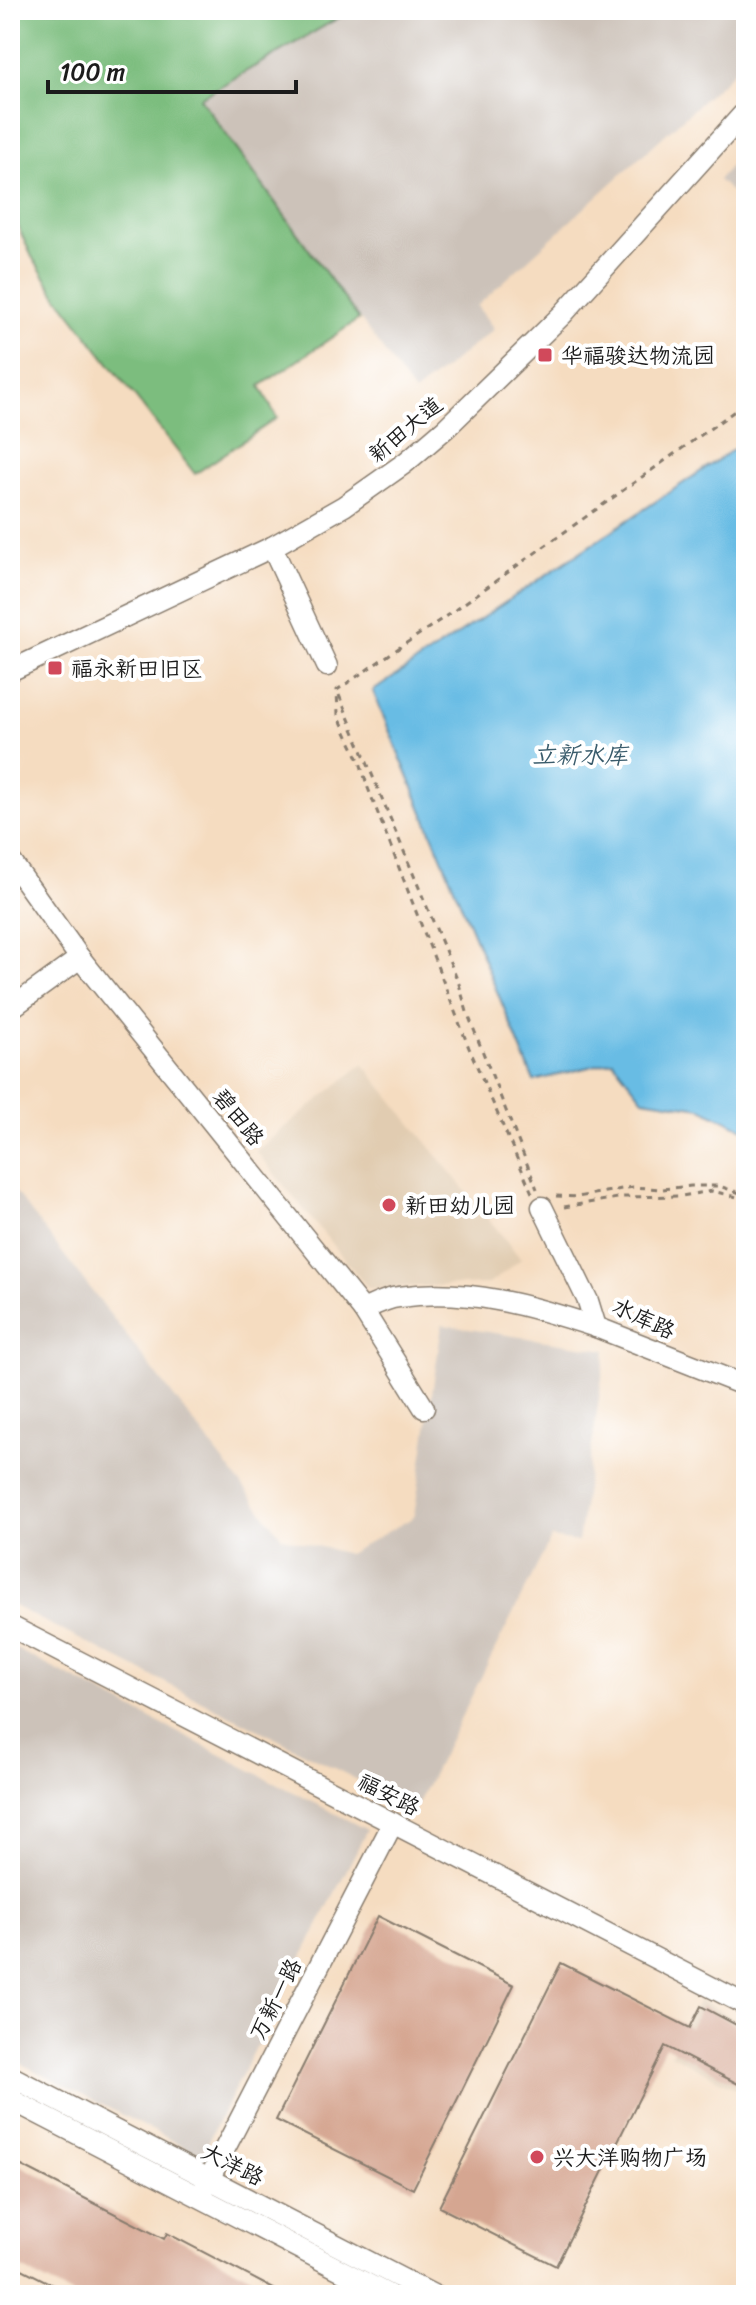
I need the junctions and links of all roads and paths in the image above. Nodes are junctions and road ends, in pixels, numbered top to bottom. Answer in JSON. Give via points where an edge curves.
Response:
{"nodes":[{"id":1,"x":746,"y":111,"type":"edge"},
{"id":2,"x":746,"y":403,"type":"edge"},
{"id":3,"x":272,"y":547,"type":"junction"},
{"id":4,"x":327,"y":666,"type":"dead end"},
{"id":5,"x":10,"y":671,"type":"edge"},
{"id":6,"x":337,"y":690,"type":"junction"},
{"id":7,"x":10,"y":860,"type":"edge"},
{"id":8,"x":80,"y":958,"type":"junction"},
{"id":9,"x":10,"y":1009,"type":"edge"},
{"id":10,"x":746,"y":1197,"type":"edge"},
{"id":11,"x":541,"y":1202,"type":"junction"},
{"id":12,"x":363,"y":1310,"type":"junction"},
{"id":13,"x":596,"y":1327,"type":"junction"},
{"id":14,"x":746,"y":1386,"type":"edge"},
{"id":15,"x":424,"y":1408,"type":"dead end"},
{"id":16,"x":10,"y":1626,"type":"edge"},
{"id":17,"x":393,"y":1823,"type":"junction"},
{"id":18,"x":746,"y":2005,"type":"edge"},
{"id":19,"x":10,"y":2076,"type":"edge"},
{"id":20,"x":10,"y":2099,"type":"edge"},
{"id":21,"x":205,"y":2188,"type":"junction"},
{"id":22,"x":389,"y":2295,"type":"edge"},
{"id":23,"x":433,"y":2295,"type":"edge"}],
"edges":[{"from":1,"to":3,"type":"street","name":"新田大道","via":[[563,314],[446,428],[344,506]]},
{"from":2,"to":6,"type":"path"},
{"from":3,"to":4,"type":"street"},
{"from":3,"to":5,"type":"street","name":"新田大道"},
{"from":6,"to":11,"type":"path","via":[[459,984]]},
{"from":6,"to":11,"type":"path","via":[[338,715],[469,1048],[534,1198]]},
{"from":7,"to":8,"type":"street","name":"碧田路"},
{"from":8,"to":9,"type":"street"},
{"from":8,"to":12,"type":"street","name":"碧田路"},
{"from":10,"to":11,"type":"path","via":[[712,1191],[562,1207]]},
{"from":10,"to":11,"type":"path","via":[[719,1186],[633,1187]]},
{"from":11,"to":13,"type":"street","name":"水库路"},
{"from":12,"to":13,"type":"street","via":[[396,1297],[449,1294],[521,1303]]},
{"from":12,"to":15,"type":"street","name":"碧田路"},
{"from":13,"to":14,"type":"street","name":"水库路"},
{"from":16,"to":17,"type":"street","name":"福安路"},
{"from":17,"to":18,"type":"street","name":"福安路"},
{"from":17,"to":21,"type":"street","name":"万新一路"},
{"from":19,"to":21,"type":"street","name":"大洋路"},
{"from":20,"to":21,"type":"street","name":"大洋路"},
{"from":21,"to":22,"type":"street","name":"大洋路"},
{"from":21,"to":23,"type":"street","name":"大洋路"}]}
